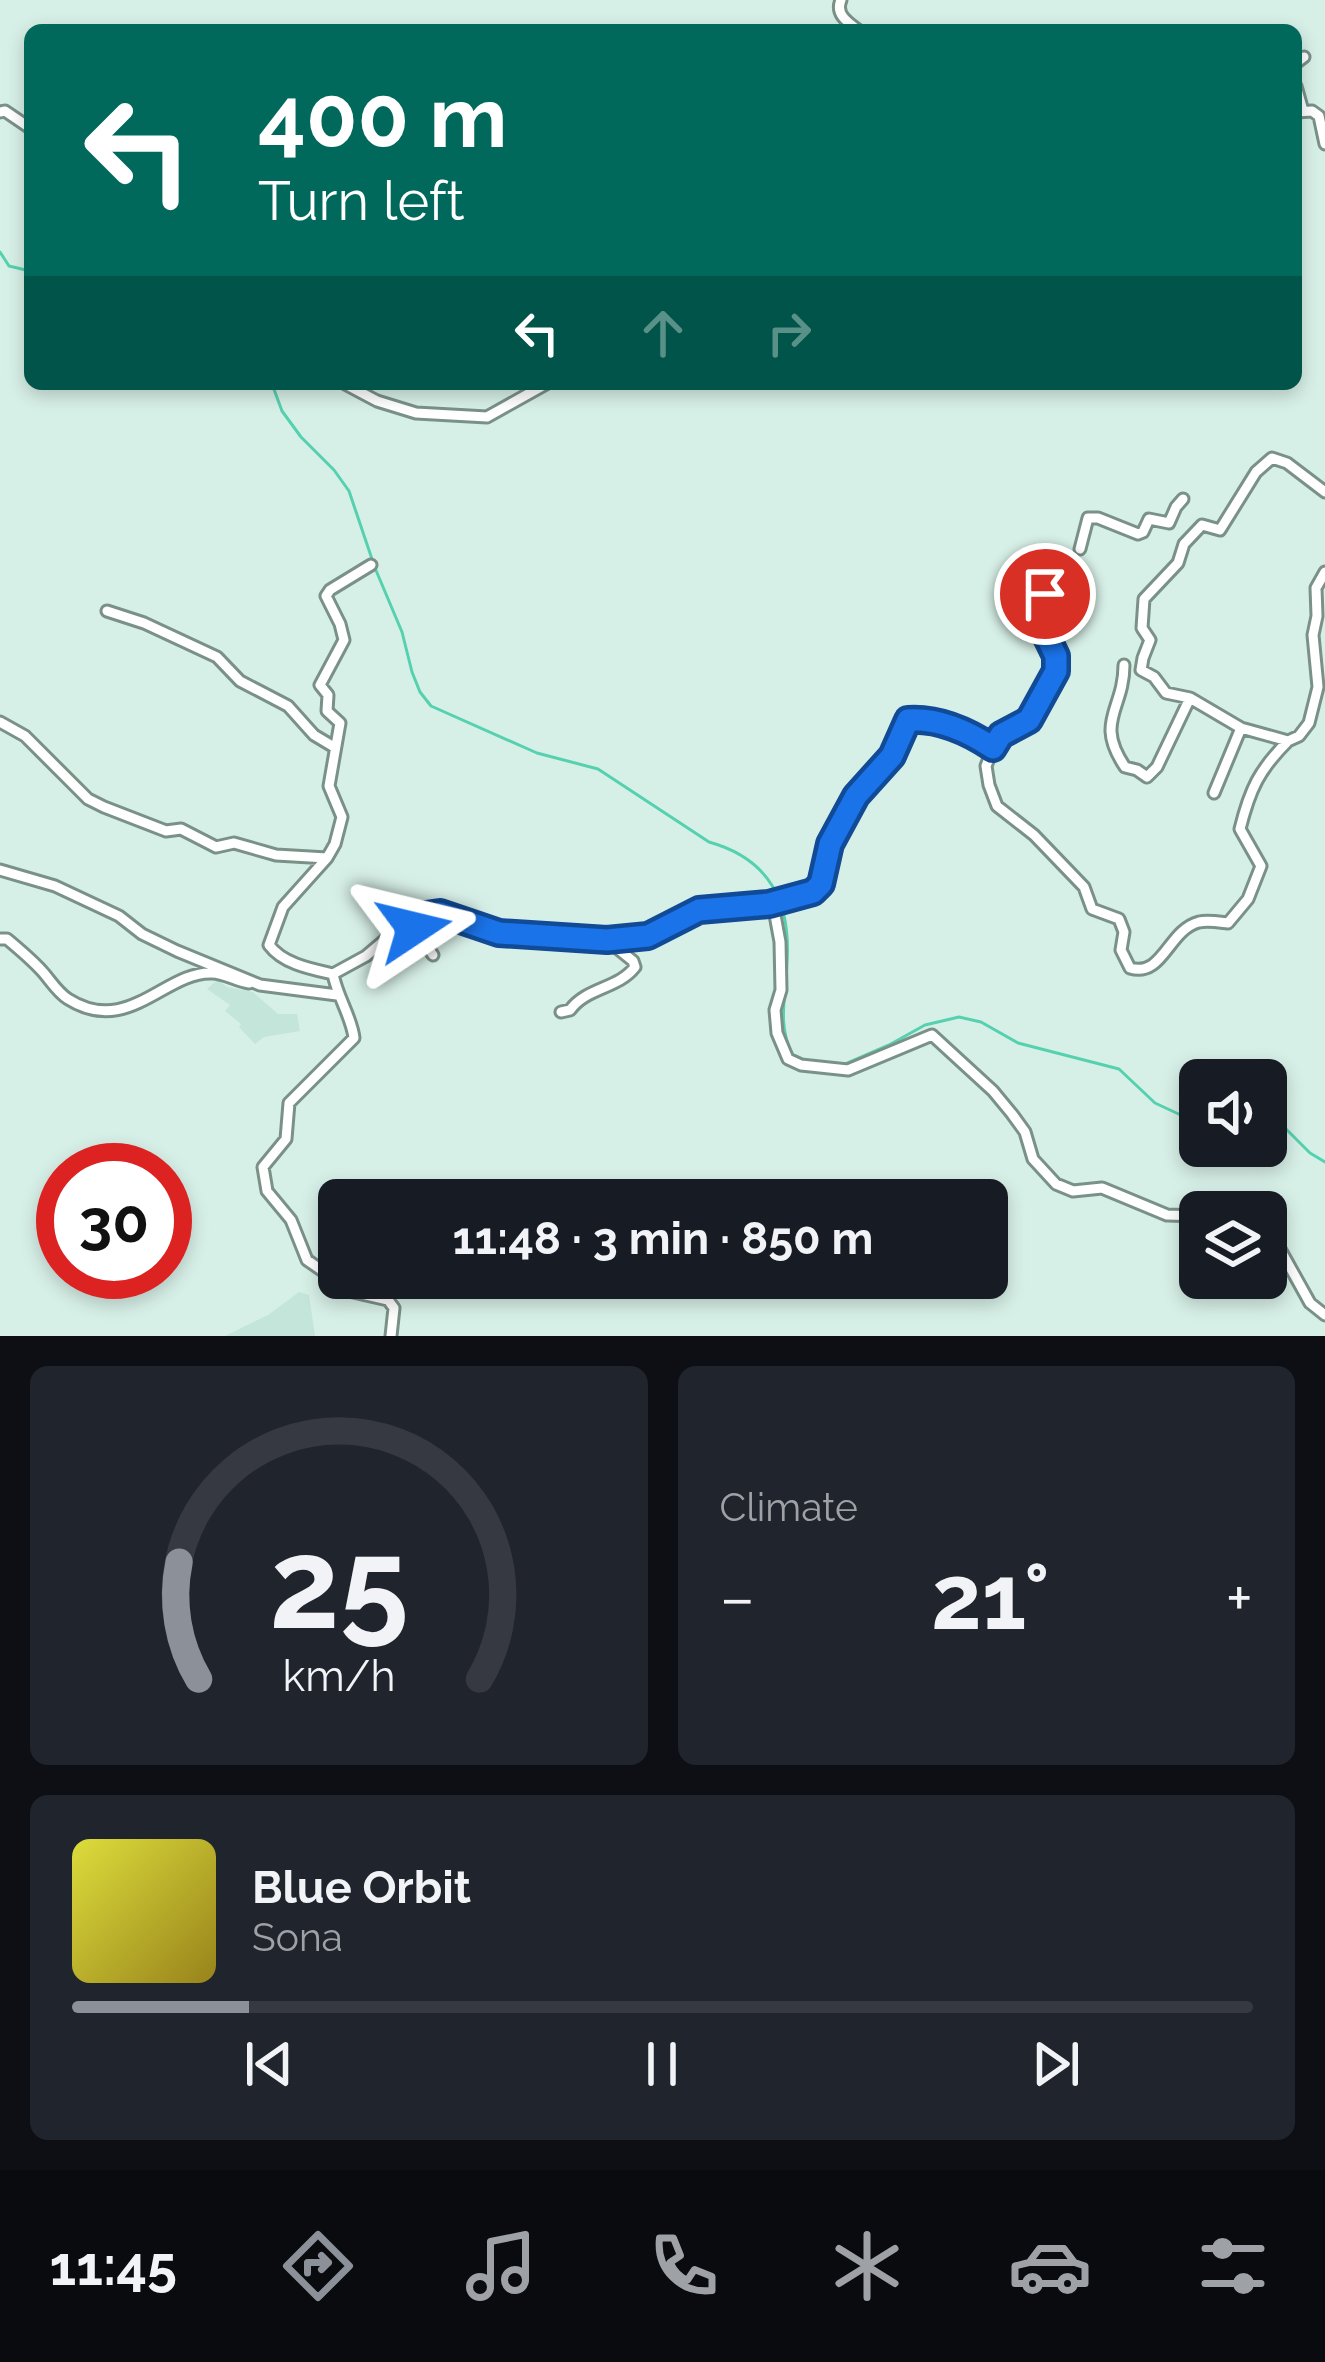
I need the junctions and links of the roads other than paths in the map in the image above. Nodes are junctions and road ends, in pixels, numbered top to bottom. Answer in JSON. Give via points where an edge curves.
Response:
{"nodes":[{"id":1,"x":842,"y":0,"type":"edge"},
{"id":2,"x":851,"y":24,"type":"edge"},
{"id":3,"x":1302,"y":111,"type":"edge"},
{"id":4,"x":1325,"y":143,"type":"edge"},
{"id":5,"x":356,"y":390,"type":"edge"},
{"id":6,"x":535,"y":390,"type":"edge"},
{"id":7,"x":1325,"y":493,"type":"edge"},
{"id":8,"x":1184,"y":499,"type":"dead end"},
{"id":9,"x":1080,"y":549,"type":"dead end"},
{"id":10,"x":371,"y":566,"type":"dead end"},
{"id":11,"x":1325,"y":572,"type":"edge"},
{"id":12,"x":1045,"y":594,"type":"dead end"},
{"id":13,"x":107,"y":611,"type":"dead end"},
{"id":14,"x":1124,"y":665,"type":"dead end"},
{"id":15,"x":1322,"y":686,"type":"edge"},
{"id":16,"x":1190,"y":698,"type":"junction"},
{"id":17,"x":0,"y":722,"type":"edge"},
{"id":18,"x":1241,"y":728,"type":"junction"},
{"id":19,"x":1288,"y":740,"type":"junction"},
{"id":20,"x":334,"y":747,"type":"junction"},
{"id":21,"x":993,"y":748,"type":"junction"},
{"id":22,"x":1214,"y":794,"type":"dead end"},
{"id":23,"x":327,"y":858,"type":"junction"},
{"id":24,"x":0,"y":870,"type":"edge"},
{"id":25,"x":755,"y":905,"type":"junction"},
{"id":26,"x":412,"y":917,"type":"junction"},
{"id":27,"x":0,"y":939,"type":"edge"},
{"id":28,"x":607,"y":940,"type":"junction"},
{"id":29,"x":433,"y":955,"type":"dead end"},
{"id":30,"x":333,"y":974,"type":"junction"},
{"id":31,"x":260,"y":985,"type":"junction"},
{"id":32,"x":337,"y":995,"type":"junction"},
{"id":33,"x":561,"y":1012,"type":"dead end"},
{"id":34,"x":1179,"y":1215,"type":"edge"},
{"id":35,"x":1287,"y":1262,"type":"edge"},
{"id":36,"x":1325,"y":1315,"type":"edge"},
{"id":37,"x":391,"y":1336,"type":"edge"}],
"edges":[{"from":1,"to":2,"type":"street","via":[[839,13]]},
{"from":3,"to":4,"type":"street","via":[[1319,116]]},
{"from":5,"to":6,"type":"street","via":[[416,413],[487,417]]},
{"from":7,"to":16,"type":"street","via":[[1272,458],[1220,530],[1202,525],[1144,599],[1142,628],[1150,640],[1142,670],[1166,693]]},
{"from":8,"to":9,"type":"street","via":[[1169,523],[1149,519],[1138,534],[1088,518]]},
{"from":10,"to":20,"type":"street","via":[[326,596],[344,640],[320,685],[340,723]]},
{"from":11,"to":15,"type":"street","via":[[1313,635]]},
{"from":12,"to":21,"type":"street","via":[[1050,613],[1042,627],[1056,671],[1029,720]]},
{"from":13,"to":20,"type":"street","via":[[217,657]]},
{"from":14,"to":16,"type":"street","via":[[1110,723],[1125,767],[1151,775]]},
{"from":15,"to":19,"type":"street","via":[[1309,723]]},
{"from":16,"to":18,"type":"street"},
{"from":17,"to":23,"type":"street","via":[[104,807],[216,847]]},
{"from":18,"to":19,"type":"street"},
{"from":18,"to":22,"type":"street"},
{"from":19,"to":21,"type":"street","via":[[1248,797],[1240,829],[1261,866],[1248,899],[1228,923],[1187,927],[1142,972],[1121,950],[1120,919],[1093,909],[1084,887],[997,806],[986,766]]},
{"from":20,"to":23,"type":"street","via":[[329,787],[342,817]]},
{"from":21,"to":25,"type":"street","via":[[970,732],[908,720],[830,844],[821,884]]},
{"from":23,"to":30,"type":"street","via":[[284,907],[269,945],[302,967]]},
{"from":24,"to":31,"type":"street","via":[[55,886]]},
{"from":25,"to":28,"type":"street","via":[[699,910],[648,936]]},
{"from":25,"to":34,"type":"street","via":[[776,915],[775,1010],[788,1059],[848,1070],[932,1035],[993,1091],[1056,1184],[1102,1188]]},
{"from":26,"to":28,"type":"street","via":[[440,913],[499,933]]},
{"from":26,"to":29,"type":"street"},
{"from":26,"to":30,"type":"street"},
{"from":27,"to":31,"type":"street","via":[[60,993],[92,1010],[144,1002],[210,973]]},
{"from":28,"to":33,"type":"street","via":[[632,961],[630,975]]},
{"from":30,"to":32,"type":"street"},
{"from":31,"to":32,"type":"street"},
{"from":32,"to":37,"type":"street","via":[[354,1038],[289,1102],[286,1139],[263,1167],[266,1191],[291,1220],[307,1260],[353,1292],[388,1300]]},
{"from":35,"to":36,"type":"street"}]}
